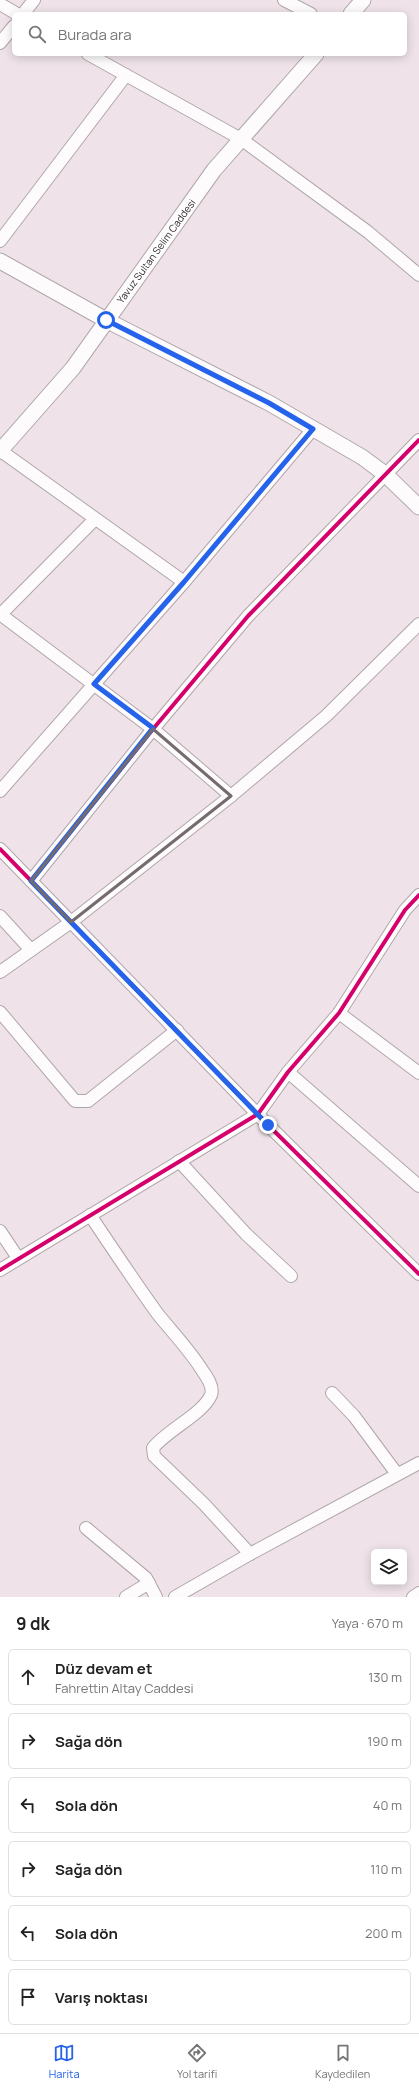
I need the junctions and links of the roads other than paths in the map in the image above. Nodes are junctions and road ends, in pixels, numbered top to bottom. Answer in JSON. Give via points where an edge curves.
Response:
{"nodes":[{"id":1,"x":34,"y":0,"type":"edge"},
{"id":2,"x":284,"y":0,"type":"edge"},
{"id":3,"x":363,"y":0,"type":"edge"},
{"id":4,"x":0,"y":4,"type":"edge"},
{"id":5,"x":13,"y":12,"type":"edge"},
{"id":6,"x":25,"y":12,"type":"edge"},
{"id":7,"x":307,"y":12,"type":"edge"},
{"id":8,"x":354,"y":12,"type":"edge"},
{"id":9,"x":12,"y":28,"type":"edge"},
{"id":10,"x":0,"y":43,"type":"edge"},
{"id":11,"x":92,"y":56,"type":"edge"},
{"id":12,"x":314,"y":56,"type":"edge"},
{"id":13,"x":126,"y":75,"type":"junction"},
{"id":14,"x":241,"y":140,"type":"junction"},
{"id":15,"x":0,"y":241,"type":"edge"},
{"id":16,"x":0,"y":261,"type":"edge"},
{"id":17,"x":419,"y":275,"type":"edge"},
{"id":18,"x":106,"y":320,"type":"junction"},
{"id":19,"x":313,"y":429,"type":"junction"},
{"id":20,"x":419,"y":440,"type":"edge"},
{"id":21,"x":0,"y":451,"type":"edge"},
{"id":22,"x":386,"y":474,"type":"junction"},
{"id":23,"x":419,"y":507,"type":"edge"},
{"id":24,"x":95,"y":519,"type":"junction"},
{"id":25,"x":184,"y":582,"type":"junction"},
{"id":26,"x":0,"y":615,"type":"edge"},
{"id":27,"x":419,"y":624,"type":"edge"},
{"id":28,"x":94,"y":684,"type":"junction"},
{"id":29,"x":153,"y":728,"type":"junction"},
{"id":30,"x":0,"y":791,"type":"edge"},
{"id":31,"x":231,"y":796,"type":"junction"},
{"id":32,"x":0,"y":849,"type":"edge"},
{"id":33,"x":31,"y":881,"type":"junction"},
{"id":34,"x":419,"y":895,"type":"edge"},
{"id":35,"x":0,"y":916,"type":"edge"},
{"id":36,"x":71,"y":922,"type":"junction"},
{"id":37,"x":31,"y":950,"type":"junction"},
{"id":38,"x":0,"y":972,"type":"edge"},
{"id":39,"x":0,"y":1012,"type":"edge"},
{"id":40,"x":339,"y":1013,"type":"junction"},
{"id":41,"x":177,"y":1030,"type":"junction"},
{"id":42,"x":288,"y":1072,"type":"junction"},
{"id":43,"x":419,"y":1073,"type":"edge"},
{"id":44,"x":258,"y":1114,"type":"junction"},
{"id":45,"x":179,"y":1161,"type":"junction"},
{"id":46,"x":419,"y":1186,"type":"edge"},
{"id":47,"x":90,"y":1215,"type":"junction"},
{"id":48,"x":0,"y":1231,"type":"edge"},
{"id":49,"x":18,"y":1258,"type":"junction"},
{"id":50,"x":0,"y":1270,"type":"edge"},
{"id":51,"x":419,"y":1274,"type":"edge"},
{"id":52,"x":291,"y":1276,"type":"dead end"},
{"id":53,"x":332,"y":1393,"type":"dead end"},
{"id":54,"x":419,"y":1463,"type":"edge"},
{"id":55,"x":397,"y":1474,"type":"junction"},
{"id":56,"x":86,"y":1528,"type":"dead end"},
{"id":57,"x":250,"y":1554,"type":"junction"},
{"id":58,"x":149,"y":1583,"type":"junction"},
{"id":59,"x":419,"y":1593,"type":"edge"},
{"id":60,"x":126,"y":1597,"type":"edge"},
{"id":61,"x":156,"y":1597,"type":"edge"},
{"id":62,"x":175,"y":1597,"type":"edge"},
{"id":63,"x":413,"y":1597,"type":"edge"}],
"edges":[{"from":1,"to":6,"type":"street"},
{"from":2,"to":7,"type":"street"},
{"from":3,"to":8,"type":"street"},
{"from":4,"to":5,"type":"street"},
{"from":9,"to":10,"type":"street"},
{"from":11,"to":13,"type":"street"},
{"from":12,"to":14,"type":"street","name":"Yavuz Sultan Selim Caddesi"},
{"from":13,"to":14,"type":"street"},
{"from":13,"to":15,"type":"street"},
{"from":14,"to":17,"type":"street","via":[[368,232]]},
{"from":14,"to":18,"type":"street","name":"Yavuz Sultan Selim Caddesi","via":[[214,170]]},
{"from":16,"to":18,"type":"street"},
{"from":18,"to":19,"type":"street","via":[[269,403]]},
{"from":18,"to":21,"type":"street","name":"Yavuz Sultan Selim Caddesi","via":[[72,368]]},
{"from":19,"to":22,"type":"street"},
{"from":19,"to":25,"type":"street"},
{"from":20,"to":22,"type":"street"},
{"from":21,"to":24,"type":"street"},
{"from":22,"to":23,"type":"street"},
{"from":22,"to":29,"type":"street","via":[[248,616]]},
{"from":24,"to":25,"type":"street"},
{"from":24,"to":26,"type":"street"},
{"from":25,"to":28,"type":"street"},
{"from":26,"to":28,"type":"street"},
{"from":27,"to":31,"type":"street","via":[[326,716]]},
{"from":28,"to":29,"type":"street"},
{"from":28,"to":30,"type":"street"},
{"from":29,"to":31,"type":"street"},
{"from":29,"to":33,"type":"street"},
{"from":31,"to":36,"type":"street"},
{"from":32,"to":33,"type":"street"},
{"from":33,"to":36,"type":"street"},
{"from":34,"to":40,"type":"street","via":[[405,910]]},
{"from":35,"to":37,"type":"street"},
{"from":36,"to":37,"type":"street"},
{"from":36,"to":41,"type":"street"},
{"from":37,"to":38,"type":"street"},
{"from":39,"to":41,"type":"street","via":[[75,1101],[88,1100]]},
{"from":40,"to":42,"type":"street"},
{"from":40,"to":43,"type":"street"},
{"from":41,"to":44,"type":"street"},
{"from":42,"to":44,"type":"street"},
{"from":42,"to":46,"type":"street"},
{"from":44,"to":45,"type":"street"},
{"from":44,"to":51,"type":"street"},
{"from":45,"to":47,"type":"street"},
{"from":45,"to":52,"type":"street","via":[[246,1234]]},
{"from":47,"to":49,"type":"street"},
{"from":47,"to":57,"type":"street","via":[[158,1313],[190,1352],[211,1385],[211,1394],[203,1405],[179,1426],[161,1437],[153,1448],[154,1456],[204,1504]]},
{"from":48,"to":49,"type":"street"},
{"from":49,"to":50,"type":"street"},
{"from":53,"to":55,"type":"street","via":[[354,1416]]},
{"from":54,"to":55,"type":"street"},
{"from":55,"to":57,"type":"street"},
{"from":56,"to":58,"type":"street"},
{"from":57,"to":62,"type":"street"},
{"from":58,"to":60,"type":"street"},
{"from":58,"to":61,"type":"street"},
{"from":59,"to":63,"type":"street"}]}
